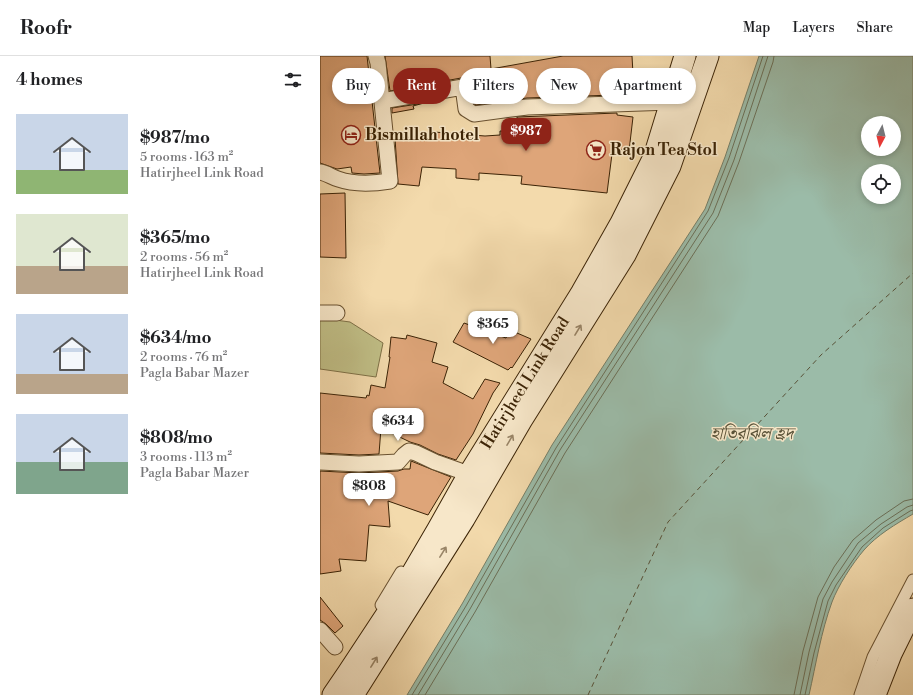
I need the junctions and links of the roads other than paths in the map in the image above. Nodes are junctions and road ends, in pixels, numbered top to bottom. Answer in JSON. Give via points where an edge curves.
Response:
{"nodes":[{"id":1,"x":376,"y":56,"type":"edge"},
{"id":2,"x":685,"y":56,"type":"edge"},
{"id":3,"x":699,"y":56,"type":"edge"},
{"id":4,"x":708,"y":56,"type":"edge"},
{"id":5,"x":379,"y":68,"type":"edge"},
{"id":6,"x":681,"y":68,"type":"edge"},
{"id":7,"x":385,"y":100,"type":"edge"},
{"id":8,"x":382,"y":104,"type":"edge"},
{"id":9,"x":613,"y":104,"type":"edge"},
{"id":10,"x":670,"y":104,"type":"edge"},
{"id":11,"x":320,"y":172,"type":"edge"},
{"id":12,"x":320,"y":313,"type":"edge"},
{"id":13,"x":337,"y":313,"type":"dead end"},
{"id":14,"x":320,"y":462,"type":"edge"},
{"id":15,"x":469,"y":474,"type":"junction"},
{"id":16,"x":913,"y":580,"type":"edge"},
{"id":17,"x":913,"y":609,"type":"edge"},
{"id":18,"x":320,"y":630,"type":"edge"},
{"id":19,"x":909,"y":639,"type":"edge"},
{"id":20,"x":335,"y":647,"type":"dead end"},
{"id":21,"x":323,"y":695,"type":"edge"},
{"id":22,"x":333,"y":695,"type":"edge"},
{"id":23,"x":353,"y":695,"type":"edge"},
{"id":24,"x":860,"y":695,"type":"edge"},
{"id":25,"x":875,"y":695,"type":"edge"},
{"id":26,"x":887,"y":695,"type":"edge"}],
"edges":[{"from":1,"to":5,"type":"street"},
{"from":2,"to":6,"type":"main road","name":"Hatirjheel Link Road"},
{"from":3,"to":21,"type":"street","via":[[678,116],[636,195]]},
{"from":23,"to":4,"type":"main road","one_way":true,"via":[[625,255],[670,166]]},
{"from":7,"to":9,"type":"street","via":[[463,87],[466,109],[474,114],[526,107]]},
{"from":8,"to":11,"type":"street","via":[[390,180],[373,184],[355,184]]},
{"from":10,"to":15,"type":"main road","name":"Hatirjheel Link Road","via":[[654,157],[622,223]]},
{"from":12,"to":13,"type":"street"},
{"from":14,"to":15,"type":"street","via":[[398,462],[409,451]]},
{"from":15,"to":22,"type":"main road","name":"Hatirjheel Link Road","via":[[400,594]]},
{"from":16,"to":24,"type":"street","via":[[873,657]]},
{"from":17,"to":19,"type":"main road"},
{"from":18,"to":20,"type":"street"},
{"from":19,"to":25,"type":"main road"},
{"from":19,"to":26,"type":"main road"}]}
